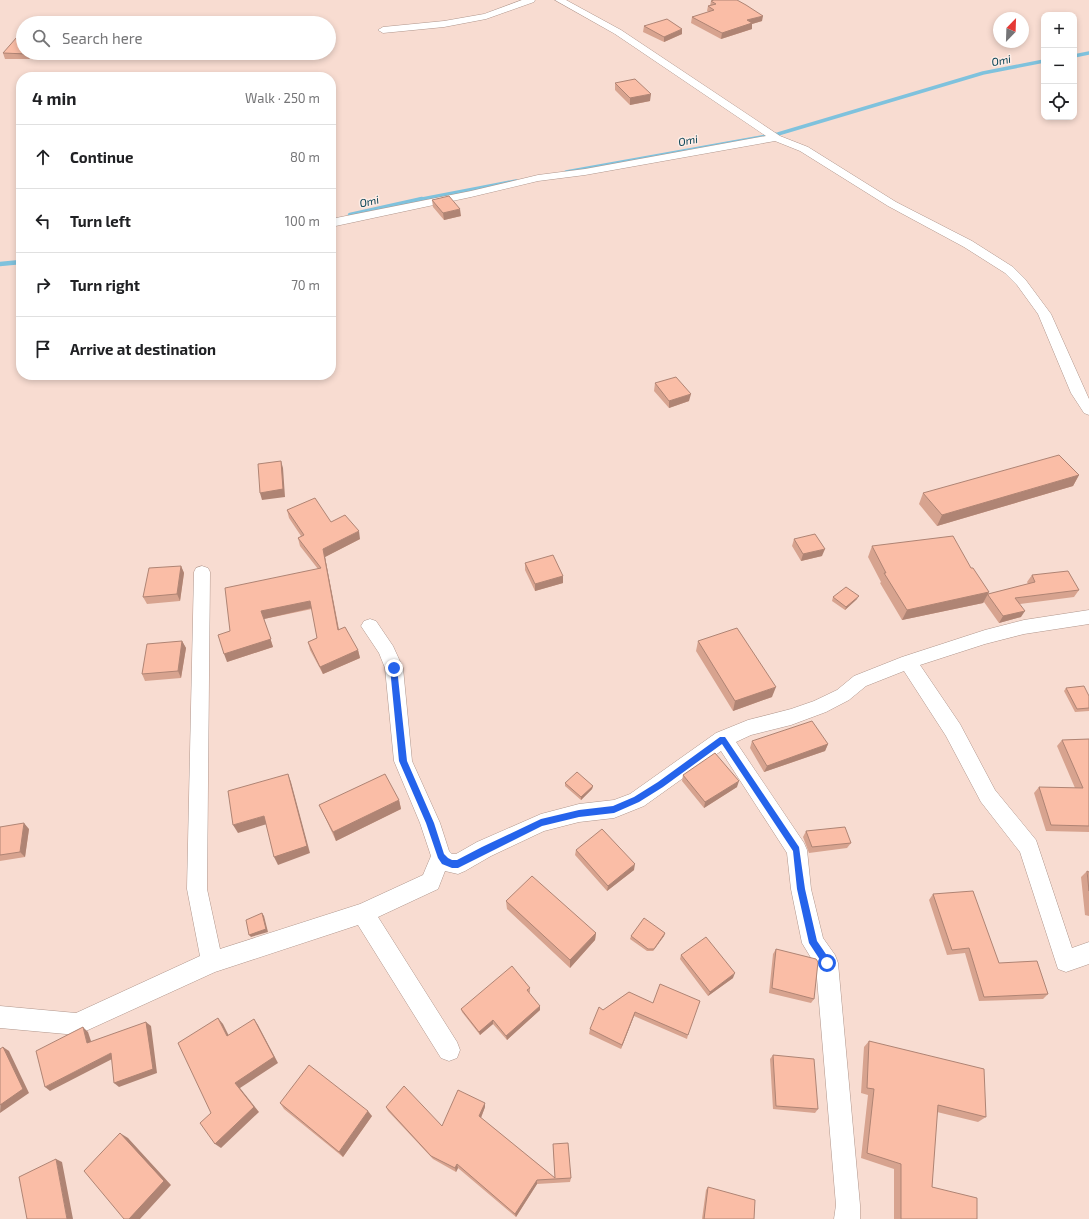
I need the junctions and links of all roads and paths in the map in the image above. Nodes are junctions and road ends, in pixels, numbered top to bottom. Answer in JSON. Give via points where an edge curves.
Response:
{"nodes":[{"id":1,"x":531,"y":0,"type":"edge"},
{"id":2,"x":559,"y":0,"type":"edge"},
{"id":3,"x":383,"y":30,"type":"dead end"},
{"id":4,"x":776,"y":138,"type":"junction"},
{"id":5,"x":336,"y":222,"type":"edge"},
{"id":6,"x":1089,"y":410,"type":"edge"},
{"id":7,"x":202,"y":572,"type":"dead end"},
{"id":8,"x":1089,"y":617,"type":"edge"},
{"id":9,"x":370,"y":626,"type":"dead end"},
{"id":10,"x":908,"y":662,"type":"junction"},
{"id":11,"x":723,"y":739,"type":"junction"},
{"id":12,"x":441,"y":856,"type":"junction"},
{"id":13,"x":362,"y":913,"type":"junction"},
{"id":14,"x":1089,"y":953,"type":"edge"},
{"id":15,"x":212,"y":962,"type":"junction"},
{"id":16,"x":0,"y":1017,"type":"edge"},
{"id":17,"x":449,"y":1050,"type":"dead end"},
{"id":18,"x":847,"y":1219,"type":"edge"}],
"edges":[{"from":1,"to":3,"type":"street","via":[[486,16],[444,24]]},
{"from":2,"to":4,"type":"street","via":[[618,32]]},
{"from":4,"to":5,"type":"street","via":[[538,178]]},
{"from":4,"to":6,"type":"street","via":[[804,149],[892,204],[968,244],[1009,270],[1044,314],[1078,393]]},
{"from":7,"to":15,"type":"street","via":[[197,889]]},
{"from":8,"to":10,"type":"street","via":[[1024,627]]},
{"from":9,"to":12,"type":"street","via":[[383,644],[394,668],[403,761],[430,823]]},
{"from":10,"to":11,"type":"street","via":[[860,681],[843,695],[820,707],[748,728]]},
{"from":10,"to":14,"type":"street","via":[[953,730],[988,796],[1029,847],[1066,961]]},
{"from":11,"to":12,"type":"street","via":[[637,800],[614,809],[579,813],[541,823],[458,864],[445,861]]},
{"from":11,"to":18,"type":"street","via":[[797,850],[801,889],[813,943],[827,963],[848,1205]]},
{"from":12,"to":13,"type":"street","via":[[431,882]]},
{"from":13,"to":15,"type":"street"},
{"from":13,"to":17,"type":"street"},
{"from":15,"to":16,"type":"street","via":[[77,1024]]}]}
